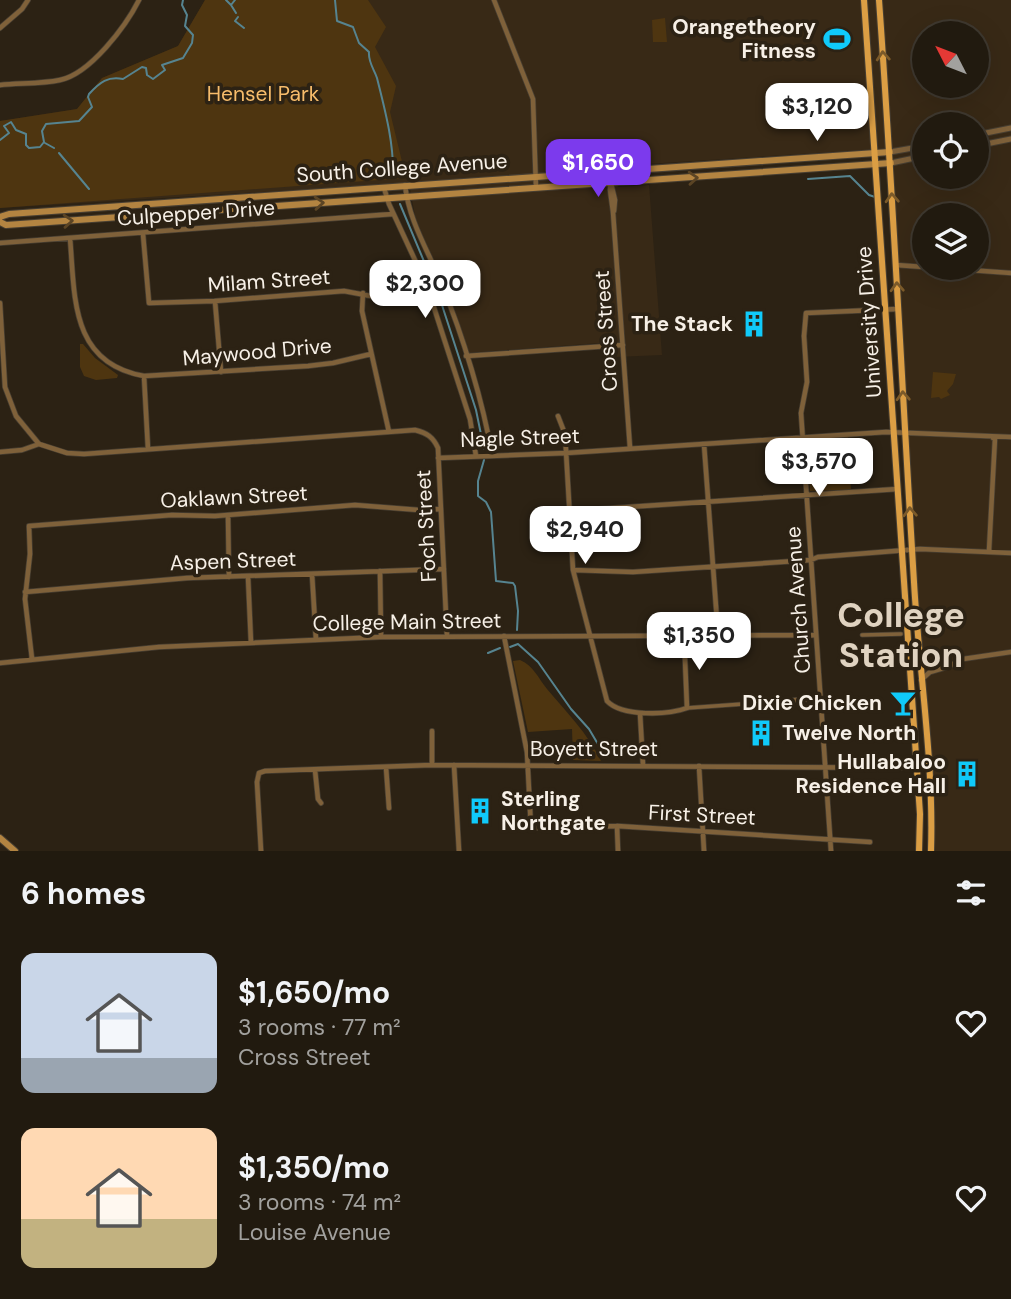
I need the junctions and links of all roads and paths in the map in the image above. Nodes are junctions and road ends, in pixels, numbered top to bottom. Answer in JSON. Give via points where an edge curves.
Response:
{"nodes":[{"id":1,"x":28,"y":0,"type":"edge"},
{"id":2,"x":139,"y":0,"type":"edge"},
{"id":3,"x":494,"y":0,"type":"edge"},
{"id":4,"x":864,"y":0,"type":"edge"},
{"id":5,"x":879,"y":0,"type":"edge"},
{"id":6,"x":0,"y":28,"type":"edge"},
{"id":7,"x":0,"y":85,"type":"edge"},
{"id":8,"x":1011,"y":128,"type":"edge"},
{"id":9,"x":989,"y":132,"type":"edge"},
{"id":10,"x":1011,"y":139,"type":"edge"},
{"id":11,"x":989,"y":143,"type":"edge"},
{"id":12,"x":912,"y":148,"type":"edge"},
{"id":13,"x":890,"y":152,"type":"junction"},
{"id":14,"x":875,"y":153,"type":"junction"},
{"id":15,"x":912,"y":159,"type":"edge"},
{"id":16,"x":730,"y":163,"type":"junction"},
{"id":17,"x":891,"y":163,"type":"junction"},
{"id":18,"x":876,"y":164,"type":"junction"},
{"id":19,"x":611,"y":171,"type":"junction"},
{"id":20,"x":731,"y":175,"type":"junction"},
{"id":21,"x":535,"y":176,"type":"junction"},
{"id":22,"x":469,"y":181,"type":"junction"},
{"id":23,"x":611,"y":183,"type":"junction"},
{"id":24,"x":405,"y":186,"type":"junction"},
{"id":25,"x":384,"y":187,"type":"junction"},
{"id":26,"x":536,"y":188,"type":"junction"},
{"id":27,"x":470,"y":192,"type":"junction"},
{"id":28,"x":406,"y":197,"type":"junction"},
{"id":29,"x":226,"y":198,"type":"junction"},
{"id":30,"x":386,"y":199,"type":"junction"},
{"id":31,"x":227,"y":210,"type":"junction"},
{"id":32,"x":393,"y":214,"type":"junction"},
{"id":33,"x":0,"y":216,"type":"edge"},
{"id":34,"x":0,"y":222,"type":"edge"},
{"id":35,"x":143,"y":234,"type":"junction"},
{"id":36,"x":70,"y":238,"type":"junction"},
{"id":37,"x":0,"y":243,"type":"edge"},
{"id":38,"x":896,"y":265,"type":"junction"},
{"id":39,"x":912,"y":266,"type":"edge"},
{"id":40,"x":989,"y":271,"type":"edge"},
{"id":41,"x":1011,"y":272,"type":"edge"},
{"id":42,"x":363,"y":293,"type":"junction"},
{"id":43,"x":431,"y":298,"type":"junction"},
{"id":44,"x":215,"y":301,"type":"junction"},
{"id":45,"x":0,"y":303,"type":"edge"},
{"id":46,"x":898,"y":309,"type":"junction"},
{"id":47,"x":886,"y":310,"type":"junction"},
{"id":48,"x":623,"y":345,"type":"junction"},
{"id":49,"x":371,"y":354,"type":"junction"},
{"id":50,"x":466,"y":356,"type":"junction"},
{"id":51,"x":221,"y":372,"type":"junction"},
{"id":52,"x":144,"y":376,"type":"junction"},
{"id":53,"x":558,"y":415,"type":"dead end"},
{"id":54,"x":389,"y":432,"type":"junction"},
{"id":55,"x":894,"y":433,"type":"junction"},
{"id":56,"x":905,"y":433,"type":"junction"},
{"id":57,"x":979,"y":436,"type":"junction"},
{"id":58,"x":803,"y":437,"type":"junction"},
{"id":59,"x":1011,"y":437,"type":"edge"},
{"id":60,"x":39,"y":444,"type":"junction"},
{"id":61,"x":704,"y":444,"type":"junction"},
{"id":62,"x":631,"y":448,"type":"junction"},
{"id":63,"x":148,"y":449,"type":"junction"},
{"id":64,"x":0,"y":452,"type":"edge"},
{"id":65,"x":566,"y":453,"type":"junction"},
{"id":66,"x":492,"y":455,"type":"junction"},
{"id":67,"x":476,"y":456,"type":"junction"},
{"id":68,"x":438,"y":458,"type":"junction"},
{"id":69,"x":899,"y":488,"type":"junction"},
{"id":70,"x":806,"y":494,"type":"junction"},
{"id":71,"x":708,"y":502,"type":"junction"},
{"id":72,"x":441,"y":509,"type":"junction"},
{"id":73,"x":568,"y":511,"type":"junction"},
{"id":74,"x":228,"y":515,"type":"junction"},
{"id":75,"x":912,"y":550,"type":"junction"},
{"id":76,"x":902,"y":551,"type":"junction"},
{"id":77,"x":989,"y":551,"type":"junction"},
{"id":78,"x":1011,"y":553,"type":"edge"},
{"id":79,"x":811,"y":561,"type":"junction"},
{"id":80,"x":713,"y":567,"type":"junction"},
{"id":81,"x":444,"y":569,"type":"junction"},
{"id":82,"x":573,"y":570,"type":"junction"},
{"id":83,"x":380,"y":571,"type":"junction"},
{"id":84,"x":312,"y":574,"type":"junction"},
{"id":85,"x":248,"y":576,"type":"junction"},
{"id":86,"x":229,"y":577,"type":"junction"},
{"id":87,"x":25,"y":592,"type":"junction"},
{"id":88,"x":901,"y":634,"type":"dead end"},
{"id":89,"x":589,"y":635,"type":"junction"},
{"id":90,"x":684,"y":635,"type":"junction"},
{"id":91,"x":718,"y":635,"type":"junction"},
{"id":92,"x":816,"y":635,"type":"junction"},
{"id":93,"x":862,"y":635,"type":"dead end"},
{"id":94,"x":447,"y":636,"type":"junction"},
{"id":95,"x":503,"y":636,"type":"junction"},
{"id":96,"x":381,"y":637,"type":"junction"},
{"id":97,"x":316,"y":640,"type":"junction"},
{"id":98,"x":251,"y":643,"type":"junction"},
{"id":99,"x":1011,"y":652,"type":"edge"},
{"id":100,"x":32,"y":659,"type":"junction"},
{"id":101,"x":0,"y":663,"type":"edge"},
{"id":102,"x":920,"y":681,"type":"junction"},
{"id":103,"x":821,"y":698,"type":"junction"},
{"id":104,"x":772,"y":702,"type":"joint"},
{"id":105,"x":687,"y":708,"type":"junction"},
{"id":106,"x":640,"y":713,"type":"junction"},
{"id":107,"x":432,"y":731,"type":"dead end"},
{"id":108,"x":432,"y":765,"type":"junction"},
{"id":109,"x":454,"y":765,"type":"junction"},
{"id":110,"x":528,"y":765,"type":"junction"},
{"id":111,"x":643,"y":765,"type":"junction"},
{"id":112,"x":699,"y":766,"type":"junction"},
{"id":113,"x":825,"y":766,"type":"junction"},
{"id":114,"x":386,"y":767,"type":"junction"},
{"id":115,"x":917,"y":768,"type":"junction"},
{"id":116,"x":928,"y":768,"type":"junction"},
{"id":117,"x":314,"y":770,"type":"junction"},
{"id":118,"x":321,"y":803,"type":"dead end"},
{"id":119,"x":389,"y":808,"type":"dead end"},
{"id":120,"x":617,"y":826,"type":"junction"},
{"id":121,"x":702,"y":830,"type":"junction"},
{"id":122,"x":0,"y":838,"type":"edge"},
{"id":123,"x":830,"y":840,"type":"junction"},
{"id":124,"x":870,"y":842,"type":"dead end"},
{"id":125,"x":15,"y":851,"type":"edge"},
{"id":126,"x":261,"y":851,"type":"edge"},
{"id":127,"x":459,"y":851,"type":"edge"},
{"id":128,"x":618,"y":851,"type":"edge"},
{"id":129,"x":704,"y":851,"type":"edge"},
{"id":130,"x":831,"y":851,"type":"edge"},
{"id":131,"x":919,"y":851,"type":"edge"},
{"id":132,"x":930,"y":851,"type":"edge"}],
"edges":[{"from":1,"to":6,"type":"street"},
{"from":2,"to":7,"type":"street","via":[[110,44],[70,76],[59,81]]},
{"from":3,"to":21,"type":"street","via":[[533,99]]},
{"from":4,"to":14,"type":"main road","name":"University Drive"},
{"from":13,"to":5,"type":"main road","name":"University Drive","one_way":true},
{"from":8,"to":9,"type":"street"},
{"from":10,"to":11,"type":"street"},
{"from":12,"to":13,"type":"street"},
{"from":13,"to":14,"type":"main road","name":"South College Avenue"},
{"from":13,"to":17,"type":"main road","name":"University Drive"},
{"from":14,"to":16,"type":"main road","name":"South College Avenue"},
{"from":14,"to":18,"type":"main road","name":"University Drive"},
{"from":15,"to":17,"type":"street"},
{"from":16,"to":19,"type":"main road","name":"South College Avenue"},
{"from":16,"to":20,"type":"main road"},
{"from":17,"to":18,"type":"main road","name":"South College Avenue"},
{"from":38,"to":17,"type":"main road","name":"University Drive","one_way":true},
{"from":18,"to":20,"type":"main road","name":"South College Avenue"},
{"from":18,"to":47,"type":"main road","name":"University Drive"},
{"from":19,"to":21,"type":"main road","name":"South College Avenue"},
{"from":19,"to":23,"type":"street","name":"Cross Street"},
{"from":23,"to":20,"type":"main road","name":"South College Avenue","one_way":true},
{"from":21,"to":22,"type":"main road","name":"South College Avenue"},
{"from":21,"to":26,"type":"street"},
{"from":22,"to":24,"type":"main road","name":"South College Avenue"},
{"from":22,"to":27,"type":"main road"},
{"from":23,"to":26,"type":"main road","name":"South College Avenue"},
{"from":23,"to":48,"type":"street","name":"Cross Street"},
{"from":24,"to":25,"type":"main road","name":"South College Avenue"},
{"from":24,"to":28,"type":"street"},
{"from":25,"to":29,"type":"main road","name":"South College Avenue"},
{"from":25,"to":30,"type":"street"},
{"from":26,"to":27,"type":"main road","name":"South College Avenue"},
{"from":27,"to":28,"type":"main road","name":"South College Avenue"},
{"from":28,"to":30,"type":"main road","name":"South College Avenue"},
{"from":28,"to":50,"type":"street"},
{"from":29,"to":31,"type":"main road"},
{"from":29,"to":33,"type":"main road","name":"South College Avenue"},
{"from":31,"to":30,"type":"main road","name":"South College Avenue","one_way":true},
{"from":30,"to":32,"type":"street"},
{"from":34,"to":31,"type":"main road","name":"South College Avenue","one_way":true},
{"from":32,"to":35,"type":"street","name":"Culpepper Drive"},
{"from":32,"to":43,"type":"street"},
{"from":35,"to":36,"type":"street","name":"Culpepper Drive"},
{"from":35,"to":44,"type":"street","name":"Milam Street","via":[[149,303]]},
{"from":36,"to":37,"type":"street","name":"Culpepper Drive"},
{"from":36,"to":52,"type":"street","via":[[77,316],[85,337],[106,360]]},
{"from":38,"to":39,"type":"street"},
{"from":46,"to":38,"type":"main road","name":"University Drive","one_way":true},
{"from":40,"to":41,"type":"street"},
{"from":42,"to":43,"type":"street","name":"Milam Street","via":[[403,302]]},
{"from":42,"to":44,"type":"street","name":"Milam Street"},
{"from":42,"to":49,"type":"street"},
{"from":43,"to":67,"type":"street","via":[[470,419]]},
{"from":44,"to":51,"type":"street"},
{"from":45,"to":60,"type":"street","via":[[5,387],[16,416]]},
{"from":46,"to":47,"type":"street","name":"Church Avenue"},
{"from":56,"to":46,"type":"main road","name":"University Drive","one_way":true},
{"from":47,"to":55,"type":"main road","name":"University Drive"},
{"from":47,"to":58,"type":"street","name":"Church Avenue","via":[[806,313]]},
{"from":48,"to":50,"type":"street"},
{"from":48,"to":62,"type":"street","name":"Cross Street"},
{"from":49,"to":51,"type":"street","name":"Maywood Drive","via":[[333,363]]},
{"from":49,"to":54,"type":"street"},
{"from":50,"to":66,"type":"street"},
{"from":51,"to":52,"type":"street","name":"Maywood Drive"},
{"from":52,"to":63,"type":"street"},
{"from":53,"to":65,"type":"street"},
{"from":54,"to":63,"type":"street","name":"Nagle Street"},
{"from":54,"to":68,"type":"street","name":"Nagle Street","via":[[429,434],[435,440]]},
{"from":55,"to":56,"type":"street","name":"Nagle Street"},
{"from":55,"to":58,"type":"street","name":"Nagle Street"},
{"from":55,"to":69,"type":"main road","name":"University Drive"},
{"from":56,"to":57,"type":"street","name":"Nagle Street"},
{"from":75,"to":56,"type":"main road","name":"University Drive","one_way":true},
{"from":57,"to":59,"type":"street"},
{"from":57,"to":77,"type":"street","via":[[995,438]]},
{"from":58,"to":61,"type":"street","name":"Nagle Street"},
{"from":58,"to":70,"type":"street","name":"Church Avenue"},
{"from":60,"to":63,"type":"street","name":"Nagle Street","via":[[78,454]]},
{"from":60,"to":64,"type":"street","name":"Nagle Street"},
{"from":61,"to":62,"type":"street","name":"Nagle Street"},
{"from":61,"to":71,"type":"street"},
{"from":62,"to":65,"type":"street","name":"Nagle Street"},
{"from":65,"to":66,"type":"street","name":"Nagle Street"},
{"from":65,"to":73,"type":"street"},
{"from":66,"to":67,"type":"street","name":"Nagle Street"},
{"from":67,"to":68,"type":"street","name":"Nagle Street"},
{"from":68,"to":72,"type":"street","name":"Foch Street"},
{"from":69,"to":70,"type":"street"},
{"from":69,"to":76,"type":"main road","name":"University Drive"},
{"from":70,"to":71,"type":"street"},
{"from":70,"to":79,"type":"street","name":"Church Avenue"},
{"from":71,"to":73,"type":"street"},
{"from":71,"to":80,"type":"street"},
{"from":72,"to":74,"type":"street","name":"Oaklawn Street","via":[[355,505]]},
{"from":72,"to":81,"type":"street","name":"Foch Street"},
{"from":73,"to":82,"type":"street"},
{"from":74,"to":86,"type":"street"},
{"from":74,"to":87,"type":"street","name":"Oaklawn Street","via":[[29,526]]},
{"from":75,"to":76,"type":"street"},
{"from":75,"to":77,"type":"street"},
{"from":75,"to":102,"type":"main road","name":"University Drive"},
{"from":76,"to":79,"type":"street"},
{"from":76,"to":115,"type":"main road","name":"University Drive"},
{"from":77,"to":78,"type":"street"},
{"from":79,"to":80,"type":"street"},
{"from":79,"to":92,"type":"street","name":"Church Avenue"},
{"from":80,"to":82,"type":"street"},
{"from":80,"to":91,"type":"street"},
{"from":81,"to":83,"type":"street","name":"Aspen Street"},
{"from":81,"to":94,"type":"street","name":"Foch Street"},
{"from":82,"to":89,"type":"street"},
{"from":83,"to":84,"type":"street","name":"Aspen Street"},
{"from":83,"to":96,"type":"street"},
{"from":84,"to":85,"type":"street","name":"Aspen Street"},
{"from":84,"to":97,"type":"street"},
{"from":85,"to":86,"type":"street","name":"Aspen Street"},
{"from":85,"to":98,"type":"street"},
{"from":86,"to":87,"type":"street","name":"Aspen Street"},
{"from":87,"to":100,"type":"street"},
{"from":88,"to":93,"type":"street"},
{"from":89,"to":90,"type":"street","name":"College Main Street"},
{"from":89,"to":95,"type":"street","name":"College Main Street"},
{"from":89,"to":106,"type":"street","via":[[607,701],[618,710]]},
{"from":90,"to":91,"type":"street","name":"College Main Street"},
{"from":90,"to":105,"type":"street"},
{"from":91,"to":92,"type":"street","name":"College Main Street"},
{"from":92,"to":103,"type":"street","name":"Church Avenue"},
{"from":94,"to":95,"type":"street","name":"College Main Street"},
{"from":94,"to":96,"type":"street","name":"College Main Street"},
{"from":95,"to":110,"type":"street"},
{"from":96,"to":97,"type":"street","name":"College Main Street"},
{"from":97,"to":98,"type":"street","name":"College Main Street"},
{"from":98,"to":100,"type":"street","name":"College Main Street"},
{"from":99,"to":102,"type":"street","via":[[963,659]]},
{"from":100,"to":101,"type":"street","name":"College Main Street"},
{"from":102,"to":116,"type":"main road","name":"University Drive"},
{"from":103,"to":104,"type":"street"},
{"from":103,"to":113,"type":"street","name":"Church Avenue"},
{"from":104,"to":105,"type":"street"},
{"from":105,"to":106,"type":"street"},
{"from":106,"to":111,"type":"street"},
{"from":107,"to":108,"type":"street"},
{"from":108,"to":109,"type":"street","name":"Boyett Street"},
{"from":108,"to":114,"type":"street","name":"Boyett Street"},
{"from":109,"to":110,"type":"street","name":"Boyett Street"},
{"from":109,"to":127,"type":"street"},
{"from":110,"to":111,"type":"street","name":"Boyett Street"},
{"from":110,"to":120,"type":"street","name":"First Street","via":[[531,828]]},
{"from":111,"to":112,"type":"street","name":"Boyett Street"},
{"from":112,"to":113,"type":"street","name":"Boyett Street"},
{"from":112,"to":121,"type":"street"},
{"from":113,"to":115,"type":"street","name":"Boyett Street"},
{"from":113,"to":123,"type":"street","name":"Church Avenue"},
{"from":114,"to":117,"type":"street","name":"Boyett Street"},
{"from":114,"to":119,"type":"street"},
{"from":115,"to":116,"type":"street","name":"Boyett Street"},
{"from":115,"to":131,"type":"main road","name":"University Drive"},
{"from":116,"to":132,"type":"main road","name":"University Drive"},
{"from":117,"to":118,"type":"street"},
{"from":117,"to":126,"type":"street","name":"Boyett Street","via":[[259,774]]},
{"from":120,"to":121,"type":"street","name":"First Street"},
{"from":120,"to":128,"type":"street"},
{"from":121,"to":123,"type":"street","name":"First Street"},
{"from":121,"to":129,"type":"street"},
{"from":122,"to":125,"type":"main road"},
{"from":123,"to":124,"type":"street","name":"First Street"},
{"from":123,"to":130,"type":"street","name":"Church Avenue"}]}
